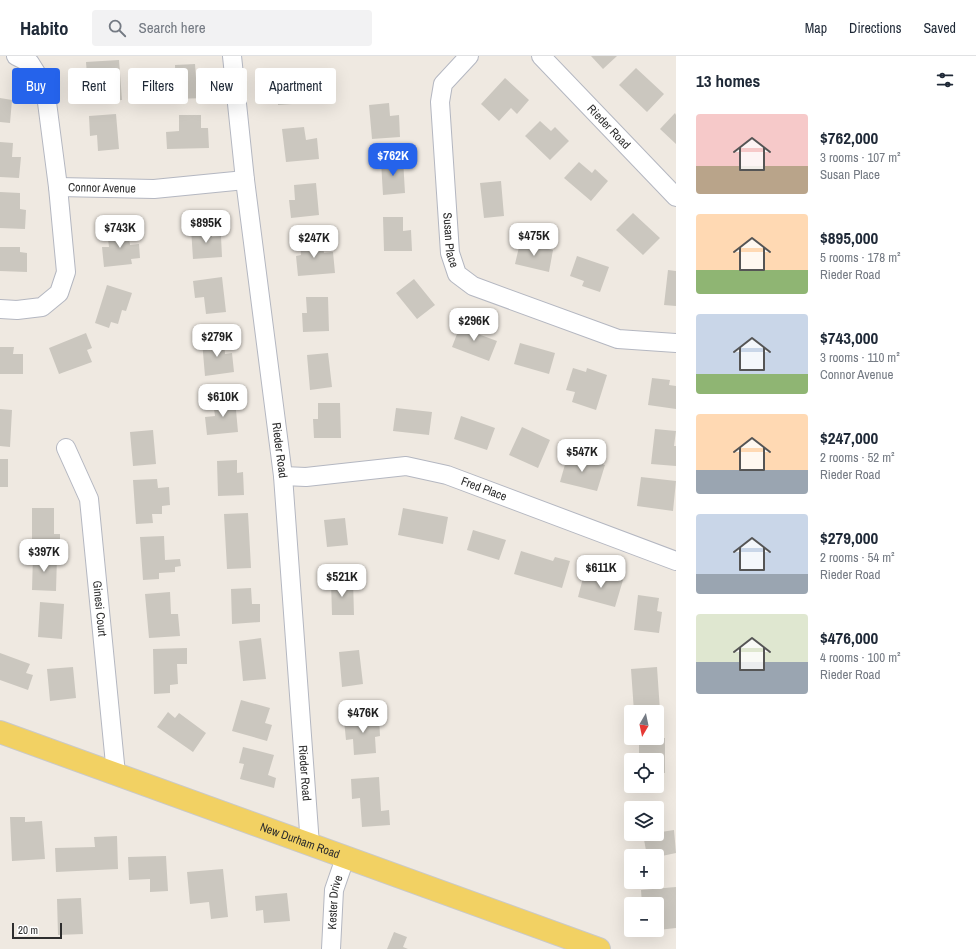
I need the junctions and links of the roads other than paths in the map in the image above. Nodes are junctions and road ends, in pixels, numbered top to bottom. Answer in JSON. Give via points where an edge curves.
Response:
{"nodes":[{"id":1,"x":16,"y":56,"type":"edge"},
{"id":2,"x":232,"y":56,"type":"edge"},
{"id":3,"x":469,"y":56,"type":"edge"},
{"id":4,"x":541,"y":56,"type":"edge"},
{"id":5,"x":245,"y":180,"type":"junction"},
{"id":6,"x":58,"y":187,"type":"junction"},
{"id":7,"x":676,"y":197,"type":"edge"},
{"id":8,"x":0,"y":309,"type":"edge"},
{"id":9,"x":676,"y":343,"type":"edge"},
{"id":10,"x":66,"y":448,"type":"dead end"},
{"id":11,"x":283,"y":476,"type":"junction"},
{"id":12,"x":676,"y":562,"type":"edge"},
{"id":13,"x":0,"y":732,"type":"edge"},
{"id":14,"x":116,"y":774,"type":"junction"},
{"id":15,"x":310,"y":845,"type":"junction"},
{"id":16,"x":345,"y":858,"type":"junction"},
{"id":17,"x":331,"y":949,"type":"edge"},
{"id":18,"x":599,"y":949,"type":"edge"}],
"edges":[{"from":1,"to":6,"type":"street","via":[[30,63],[45,87]]},
{"from":2,"to":5,"type":"street","name":"Rieder Road"},
{"from":3,"to":9,"type":"street","name":"Susan Place","via":[[443,84],[440,102],[450,253],[457,274],[473,286],[618,339]]},
{"from":4,"to":7,"type":"street","name":"Rieder Road"},
{"from":5,"to":6,"type":"street","name":"Connor Avenue","via":[[154,189]]},
{"from":5,"to":11,"type":"street","name":"Rieder Road"},
{"from":6,"to":8,"type":"street","name":"Connor Avenue","via":[[66,272],[59,293],[42,307]]},
{"from":10,"to":14,"type":"street","name":"Ginesi Court","via":[[89,499]]},
{"from":11,"to":12,"type":"street","name":"Fred Place","via":[[306,477],[406,466],[447,475]]},
{"from":11,"to":15,"type":"street","name":"Rieder Road"},
{"from":13,"to":14,"type":"main road","name":"New Durham Road"},
{"from":14,"to":15,"type":"main road","name":"New Durham Road"},
{"from":15,"to":16,"type":"main road","name":"New Durham Road"},
{"from":16,"to":17,"type":"street","name":"Kester Drive","via":[[334,890]]},
{"from":16,"to":18,"type":"main road","name":"New Durham Road"}]}
